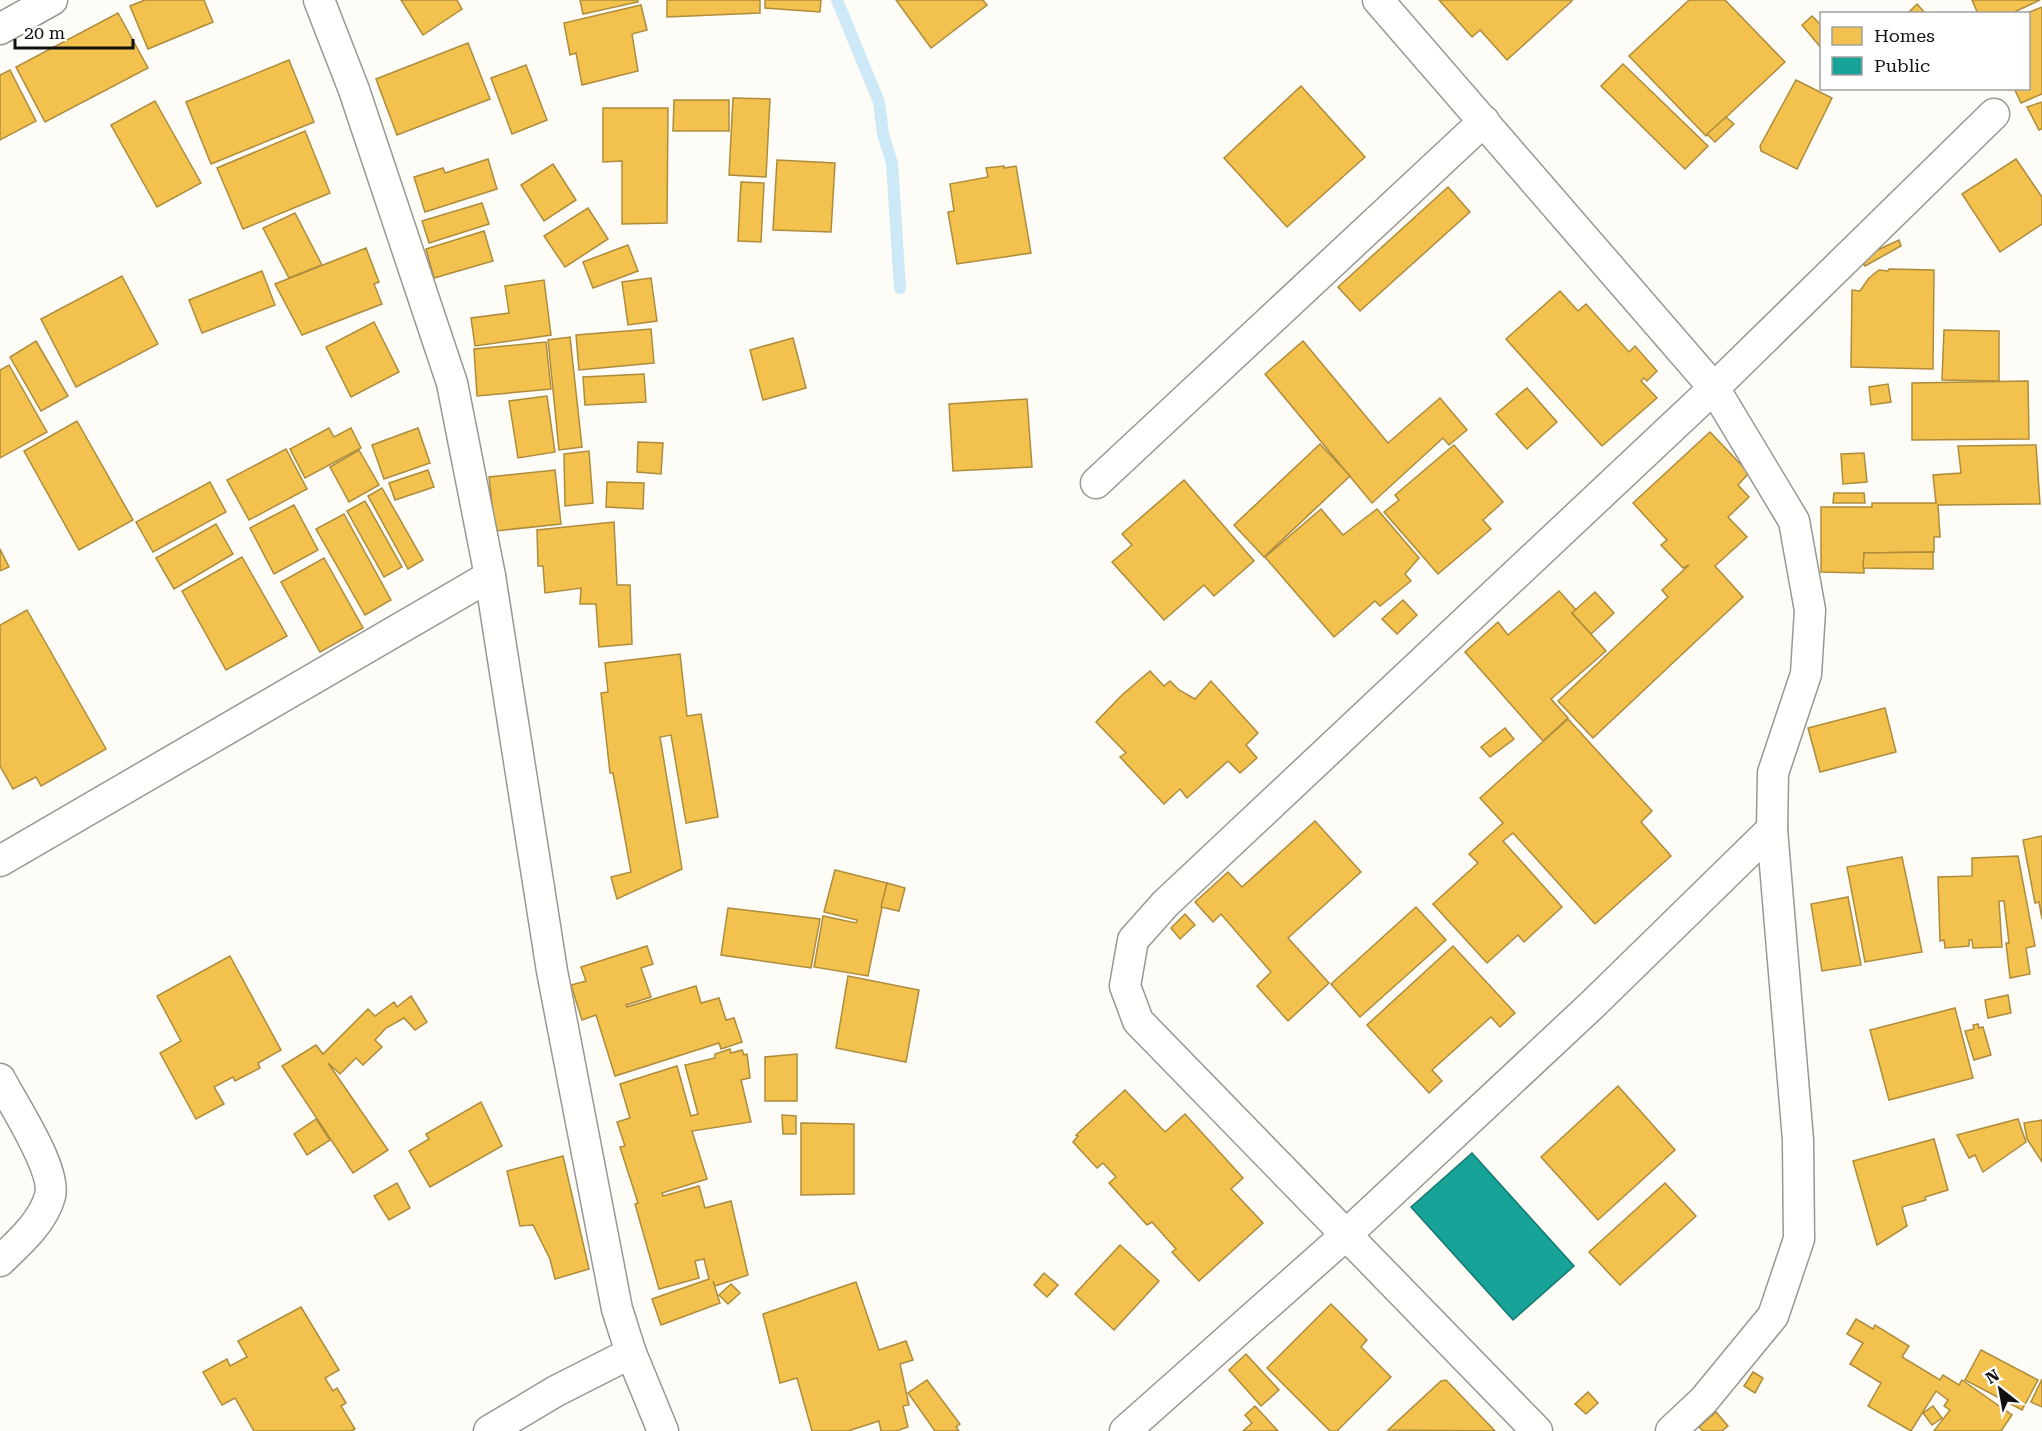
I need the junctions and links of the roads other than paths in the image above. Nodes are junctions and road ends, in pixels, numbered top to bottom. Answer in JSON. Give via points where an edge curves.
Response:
{"nodes":[{"id":1,"x":52,"y":0,"type":"edge"},
{"id":2,"x":319,"y":0,"type":"edge"},
{"id":3,"x":1378,"y":0,"type":"edge"},
{"id":4,"x":0,"y":28,"type":"edge"},
{"id":5,"x":1994,"y":114,"type":"dead end"},
{"id":6,"x":1484,"y":121,"type":"junction"},
{"id":7,"x":1714,"y":388,"type":"junction"},
{"id":8,"x":1096,"y":483,"type":"dead end"},
{"id":9,"x":490,"y":576,"type":"junction"},
{"id":10,"x":1773,"y":829,"type":"junction"},
{"id":11,"x":0,"y":861,"type":"edge"},
{"id":12,"x":0,"y":1080,"type":"edge"},
{"id":13,"x":1347,"y":1234,"type":"junction"},
{"id":14,"x":0,"y":1261,"type":"edge"},
{"id":15,"x":631,"y":1353,"type":"junction"},
{"id":16,"x":489,"y":1431,"type":"edge"},
{"id":17,"x":663,"y":1431,"type":"edge"},
{"id":18,"x":1125,"y":1431,"type":"edge"},
{"id":19,"x":1537,"y":1431,"type":"edge"},
{"id":20,"x":1671,"y":1431,"type":"edge"}],
"edges":[{"from":1,"to":4,"type":"street"},
{"from":2,"to":9,"type":"street","via":[[354,90],[452,383]]},
{"from":3,"to":6,"type":"street"},
{"from":5,"to":7,"type":"street"},
{"from":6,"to":7,"type":"street"},
{"from":6,"to":8,"type":"street"},
{"from":7,"to":10,"type":"street","via":[[1794,521],[1810,610],[1806,674],[1773,773]]},
{"from":7,"to":13,"type":"street","via":[[1165,904],[1133,940],[1125,986],[1138,1021]]},
{"from":9,"to":11,"type":"street"},
{"from":9,"to":15,"type":"street","via":[[552,970],[617,1309]]},
{"from":10,"to":13,"type":"street"},
{"from":10,"to":20,"type":"street","via":[[1798,1140],[1799,1239],[1773,1316],[1704,1400]]},
{"from":12,"to":14,"type":"street","via":[[50,1172],[50,1196],[32,1230]]},
{"from":13,"to":18,"type":"street"},
{"from":13,"to":19,"type":"street"},
{"from":15,"to":16,"type":"street"},
{"from":15,"to":17,"type":"street"}]}
